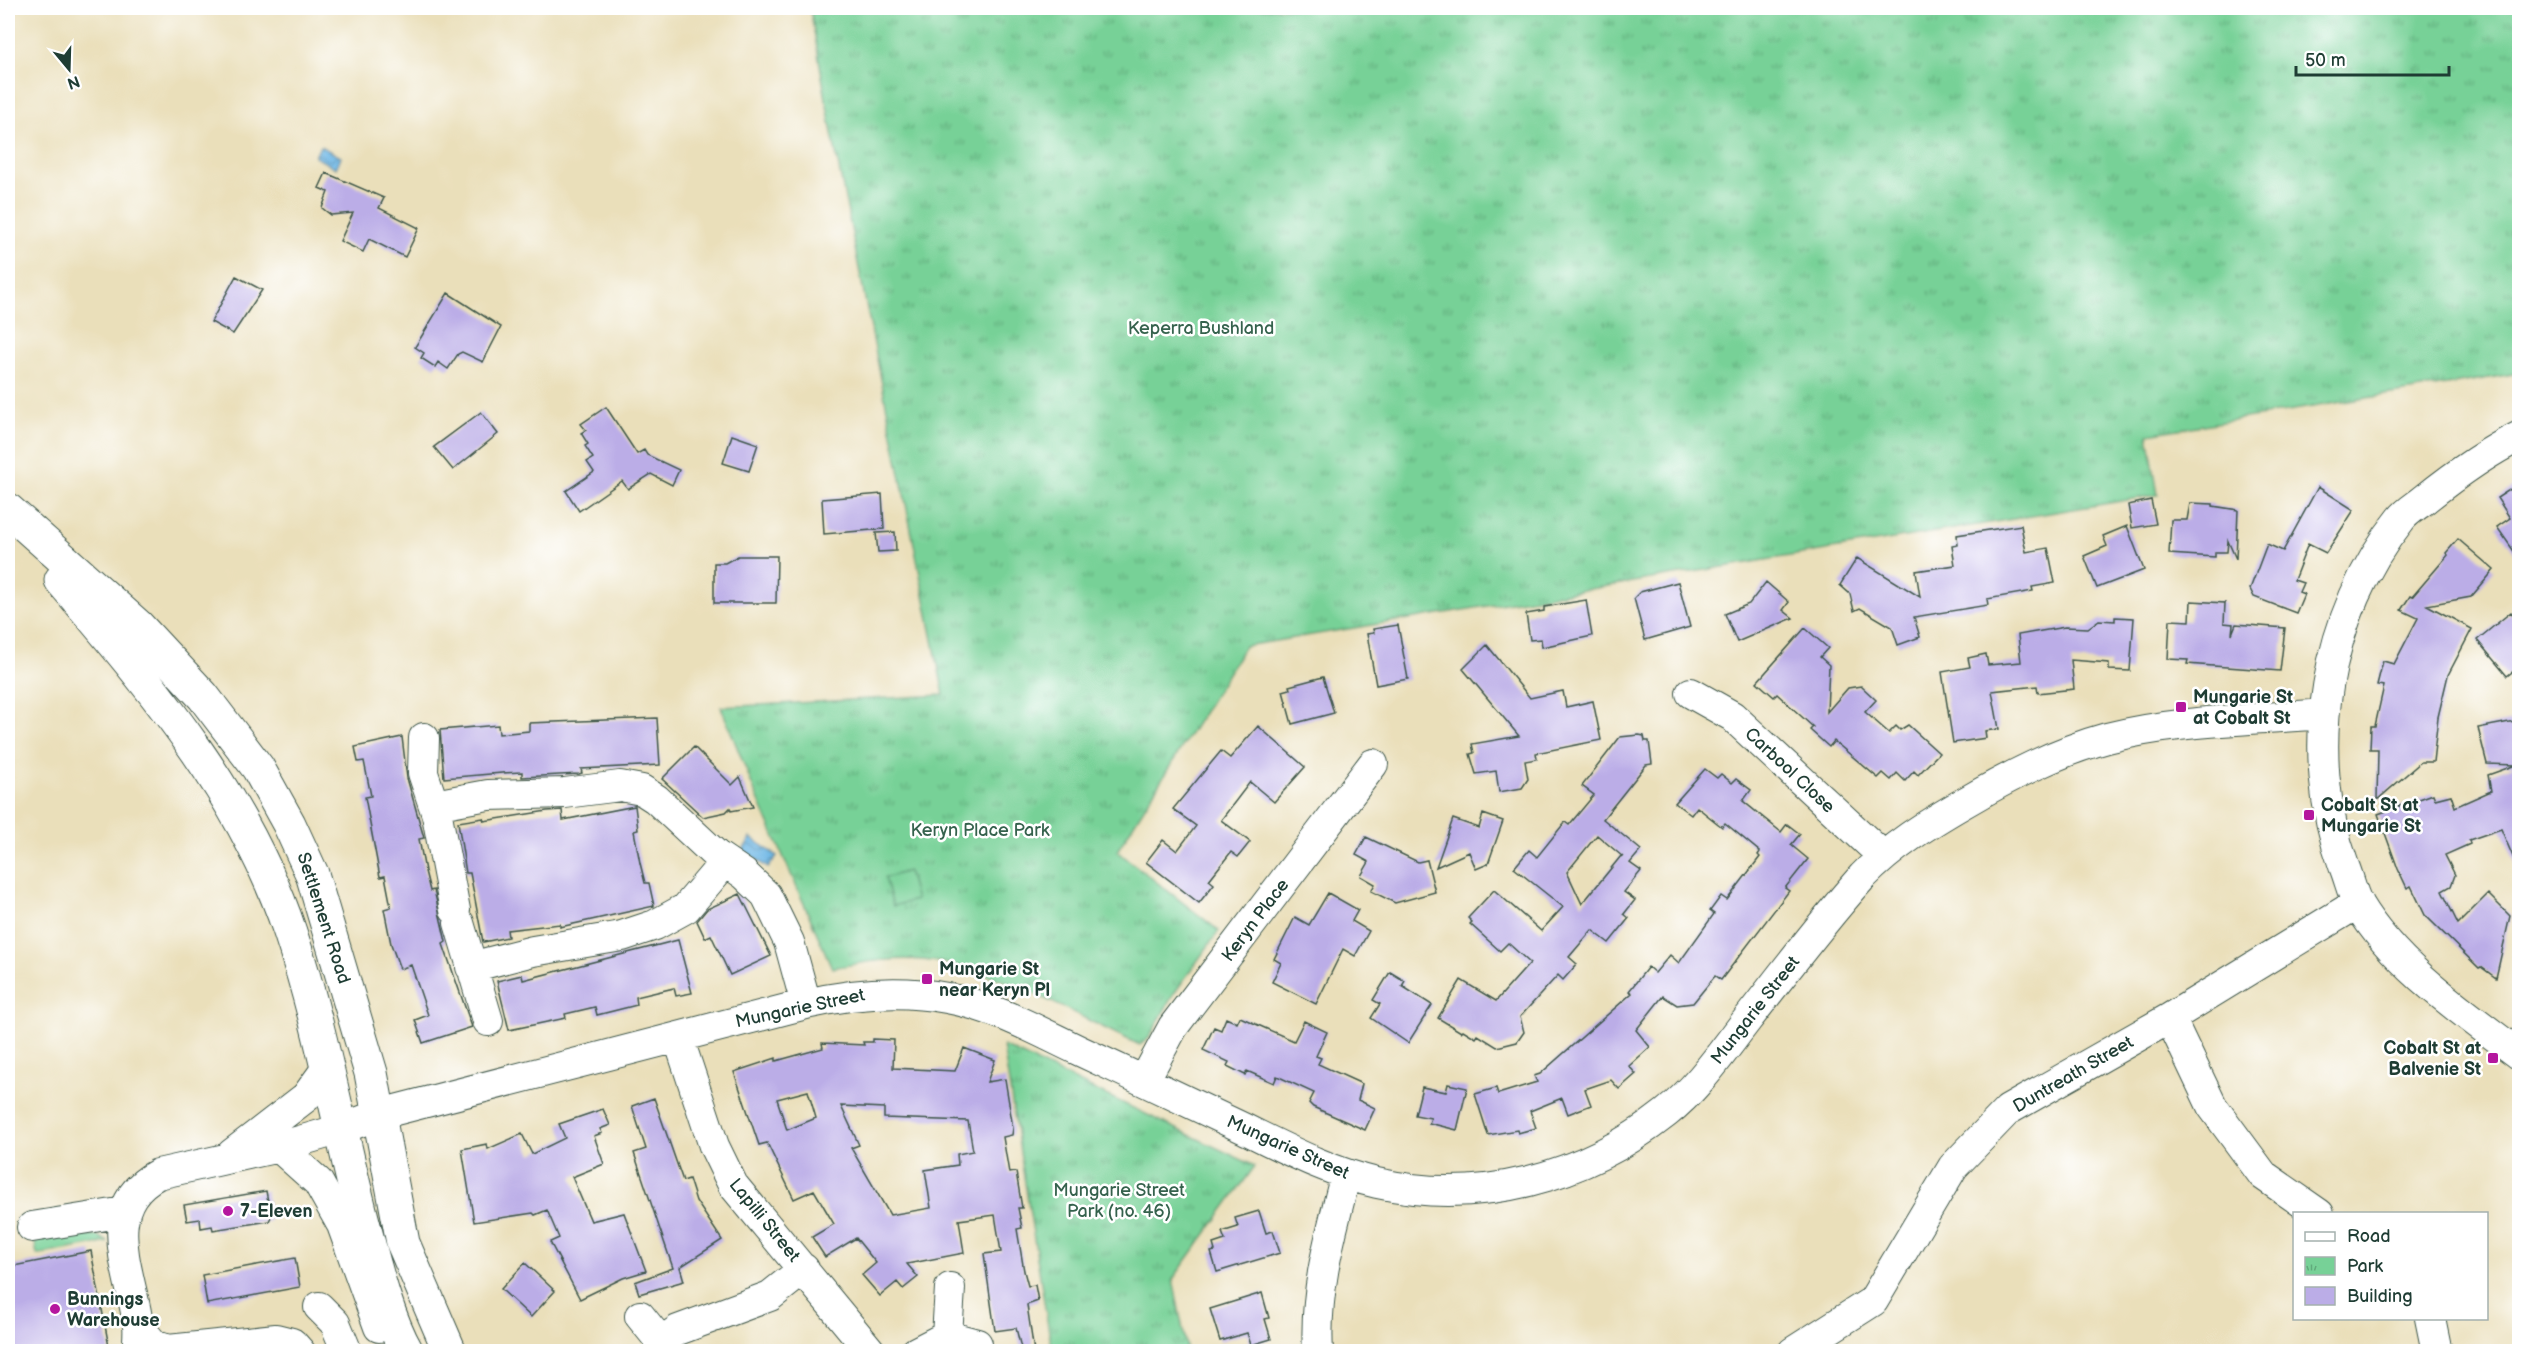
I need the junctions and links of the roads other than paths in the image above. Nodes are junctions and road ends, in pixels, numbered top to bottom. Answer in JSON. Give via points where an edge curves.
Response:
{"nodes":[{"id":1,"x":2520,"y":436,"type":"edge"},
{"id":2,"x":8,"y":510,"type":"edge"},
{"id":3,"x":8,"y":515,"type":"edge"},
{"id":4,"x":1691,"y":693,"type":"dead end"},
{"id":5,"x":2324,"y":714,"type":"junction"},
{"id":6,"x":424,"y":738,"type":"dead end"},
{"id":7,"x":1373,"y":765,"type":"dead end"},
{"id":8,"x":434,"y":805,"type":"junction"},
{"id":9,"x":1883,"y":856,"type":"junction"},
{"id":10,"x":726,"y":862,"type":"junction"},
{"id":11,"x":2358,"y":903,"type":"junction"},
{"id":12,"x":471,"y":967,"type":"junction"},
{"id":13,"x":806,"y":1004,"type":"junction"},
{"id":14,"x":2170,"y":1018,"type":"junction"},
{"id":15,"x":488,"y":1022,"type":"dead end"},
{"id":16,"x":678,"y":1036,"type":"junction"},
{"id":17,"x":2520,"y":1055,"type":"edge"},
{"id":18,"x":327,"y":1068,"type":"junction"},
{"id":19,"x":1144,"y":1081,"type":"junction"},
{"id":20,"x":380,"y":1114,"type":"junction"},
{"id":21,"x":340,"y":1129,"type":"junction"},
{"id":22,"x":279,"y":1147,"type":"junction"},
{"id":23,"x":225,"y":1159,"type":"junction"},
{"id":24,"x":1346,"y":1174,"type":"junction"},
{"id":25,"x":125,"y":1212,"type":"junction"},
{"id":26,"x":2316,"y":1212,"type":"edge"},
{"id":27,"x":32,"y":1227,"type":"dead end"},
{"id":28,"x":804,"y":1269,"type":"junction"},
{"id":29,"x":950,"y":1288,"type":"dead end"},
{"id":30,"x":319,"y":1307,"type":"dead end"},
{"id":31,"x":640,"y":1316,"type":"dead end"},
{"id":32,"x":2430,"y":1320,"type":"edge"},
{"id":33,"x":947,"y":1336,"type":"junction"},
{"id":34,"x":138,"y":1339,"type":"edge"},
{"id":35,"x":976,"y":1344,"type":"dead end"},
{"id":36,"x":660,"y":1347,"type":"edge"},
{"id":37,"x":300,"y":1352,"type":"edge"},
{"id":38,"x":347,"y":1352,"type":"edge"},
{"id":39,"x":390,"y":1352,"type":"edge"},
{"id":40,"x":407,"y":1352,"type":"edge"},
{"id":41,"x":450,"y":1352,"type":"edge"},
{"id":42,"x":871,"y":1352,"type":"edge"},
{"id":43,"x":916,"y":1352,"type":"edge"},
{"id":44,"x":1318,"y":1352,"type":"edge"},
{"id":45,"x":1793,"y":1352,"type":"edge"},
{"id":46,"x":2437,"y":1352,"type":"edge"}],
"edges":[{"from":1,"to":5,"type":"street","via":[[2469,465],[2402,517],[2358,585],[2334,656]]},
{"from":2,"to":20,"type":"main road","name":"Settlement Road","via":[[137,625],[203,696],[258,768],[290,824],[312,874],[354,1009]]},
{"from":3,"to":18,"type":"main road","name":"Settlement Road","via":[[140,674],[201,755],[248,830],[290,931]]},
{"from":4,"to":9,"type":"street","name":"Carbool Close","via":[[1732,716]]},
{"from":5,"to":9,"type":"street","name":"Mungarie Street","via":[[2170,728],[2097,741],[2008,778]]},
{"from":5,"to":11,"type":"street","via":[[2326,798],[2338,850]]},
{"from":6,"to":8,"type":"street","via":[[423,773]]},
{"from":7,"to":19,"type":"street","name":"Keryn Place","via":[[1173,1027]]},
{"from":8,"to":10,"type":"street","via":[[488,795],[631,788],[656,799]]},
{"from":8,"to":12,"type":"street"},
{"from":9,"to":24,"type":"street","name":"Mungarie Street","via":[[1826,920],[1687,1094],[1622,1144],[1543,1178],[1484,1190],[1431,1191]]},
{"from":10,"to":12,"type":"street","via":[[686,908],[655,925],[616,938],[533,951]]},
{"from":10,"to":13,"type":"street","via":[[762,890],[774,907]]},
{"from":11,"to":14,"type":"street","name":"Duntreath Street"},
{"from":11,"to":17,"type":"street","via":[[2405,963]]},
{"from":12,"to":15,"type":"street"},
{"from":13,"to":16,"type":"street","name":"Mungarie Street"},
{"from":13,"to":19,"type":"street","name":"Mungarie Street","via":[[878,993],[923,994],[966,1002],[1015,1020]]},
{"from":14,"to":26,"type":"street","via":[[2212,1106],[2263,1175]]},
{"from":14,"to":45,"type":"street","name":"Duntreath Street","via":[[2008,1110],[1953,1167],[1873,1301]]},
{"from":16,"to":20,"type":"street","name":"Mungarie Street"},
{"from":16,"to":28,"type":"street","name":"Lapilli Street","via":[[714,1146],[733,1185]]},
{"from":18,"to":21,"type":"main road","name":"Settlement Road"},
{"from":18,"to":23,"type":"street","via":[[306,1097]]},
{"from":19,"to":24,"type":"street","name":"Mungarie Street"},
{"from":20,"to":21,"type":"street","name":"Mungarie Street"},
{"from":20,"to":41,"type":"main road","name":"Settlement Road","via":[[404,1243]]},
{"from":21,"to":22,"type":"street","name":"Mungarie Street"},
{"from":21,"to":40,"type":"main road","name":"Settlement Road","via":[[375,1266]]},
{"from":22,"to":23,"type":"street","name":"Mungarie Street"},
{"from":22,"to":39,"type":"street","via":[[318,1182],[342,1225]]},
{"from":23,"to":25,"type":"street","name":"Mungarie Street","via":[[150,1178],[136,1190]]},
{"from":24,"to":44,"type":"street","via":[[1327,1243],[1316,1321]]},
{"from":25,"to":27,"type":"street"},
{"from":25,"to":34,"type":"street","via":[[122,1242]]},
{"from":28,"to":36,"type":"street","via":[[770,1296],[678,1330]]},
{"from":28,"to":42,"type":"street","name":"Lapilli Street"},
{"from":29,"to":33,"type":"street"},
{"from":30,"to":38,"type":"street","via":[[335,1323]]},
{"from":31,"to":36,"type":"street"},
{"from":32,"to":46,"type":"street"},
{"from":33,"to":35,"type":"street"},
{"from":33,"to":43,"type":"street"},
{"from":34,"to":37,"type":"street","via":[[168,1350],[276,1340],[292,1343]]}]}
